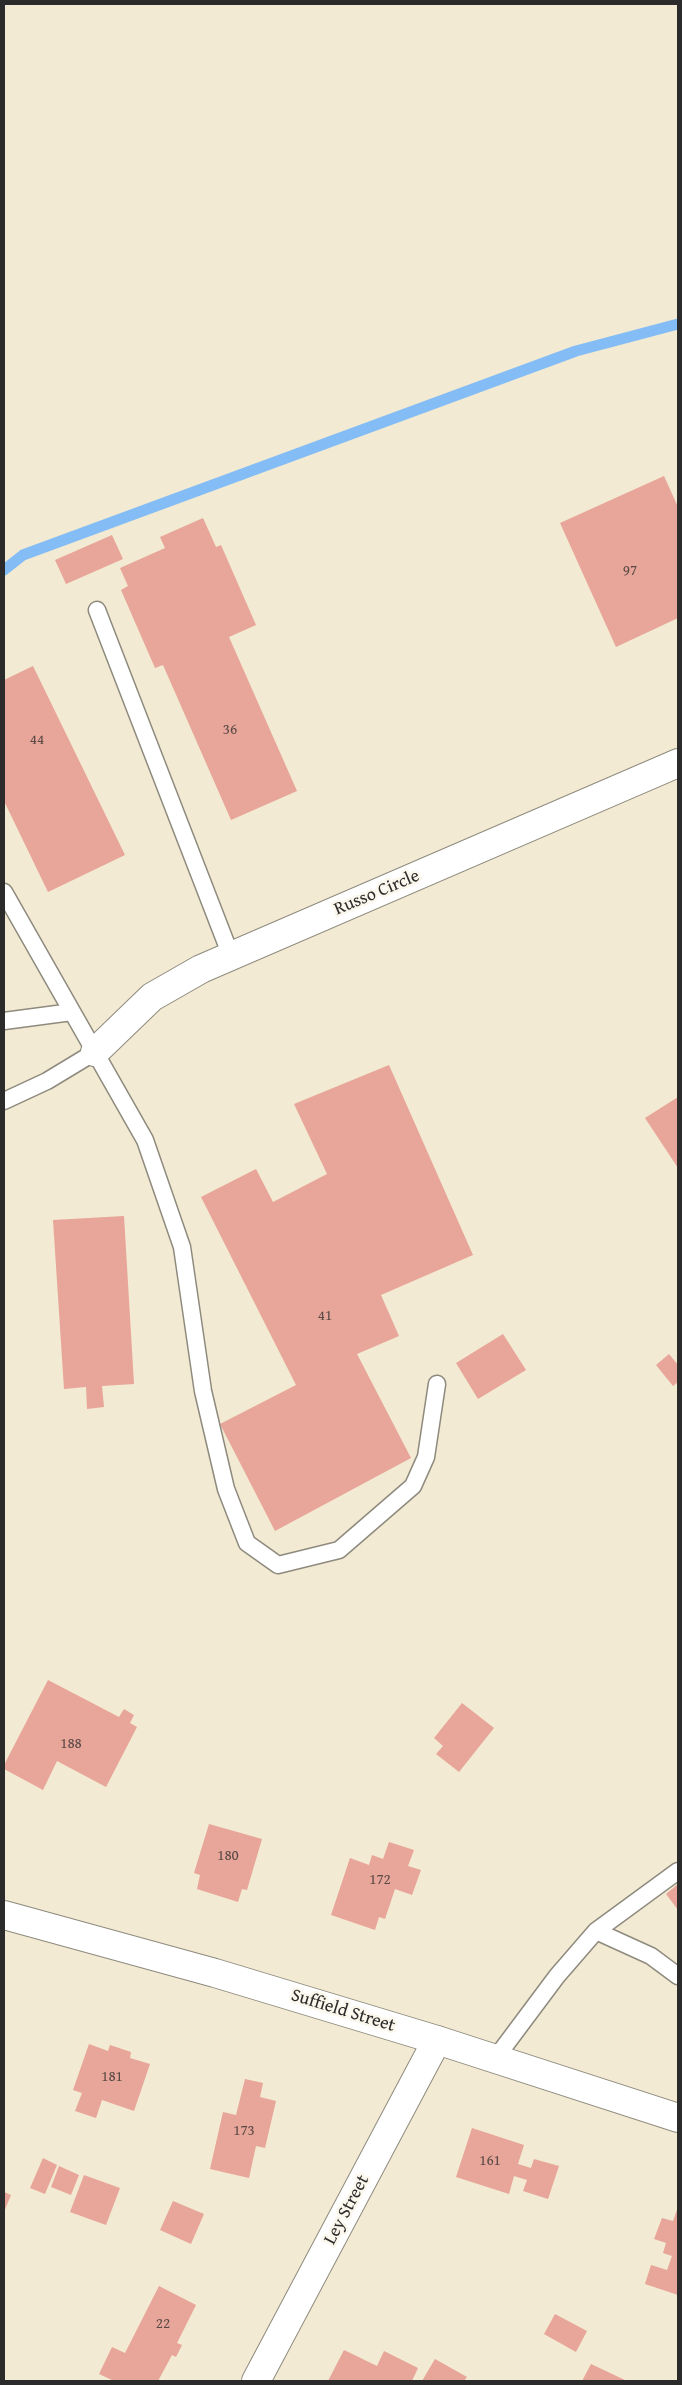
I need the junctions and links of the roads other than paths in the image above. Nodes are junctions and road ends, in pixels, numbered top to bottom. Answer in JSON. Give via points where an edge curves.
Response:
{"nodes":[{"id":1,"x":97,"y":610,"type":"dead end"},
{"id":2,"x":678,"y":763,"type":"edge"},
{"id":3,"x":4,"y":892,"type":"edge"},
{"id":4,"x":231,"y":956,"type":"junction"},
{"id":5,"x":72,"y":1012,"type":"junction"},
{"id":6,"x":4,"y":1021,"type":"edge"},
{"id":7,"x":95,"y":1052,"type":"junction"},
{"id":8,"x":4,"y":1101,"type":"edge"},
{"id":9,"x":437,"y":1384,"type":"dead end"},
{"id":10,"x":678,"y":1871,"type":"edge"},
{"id":11,"x":4,"y":1914,"type":"edge"},
{"id":12,"x":596,"y":1931,"type":"junction"},
{"id":13,"x":678,"y":1976,"type":"edge"},
{"id":14,"x":437,"y":2040,"type":"junction"},
{"id":15,"x":495,"y":2059,"type":"junction"},
{"id":16,"x":676,"y":2115,"type":"edge"},
{"id":17,"x":256,"y":2381,"type":"edge"}],
"edges":[{"from":1,"to":4,"type":"lane"},
{"from":2,"to":4,"type":"street","name":"Russo Circle"},
{"from":3,"to":5,"type":"lane"},
{"from":4,"to":7,"type":"street","name":"Russo Circle","via":[[152,997]]},
{"from":5,"to":6,"type":"lane"},
{"from":5,"to":7,"type":"lane"},
{"from":7,"to":8,"type":"lane","via":[[47,1081]]},
{"from":7,"to":9,"type":"lane","via":[[145,1140],[182,1247],[203,1391],[226,1489],[247,1543],[278,1566],[339,1550],[413,1486],[426,1457]]},
{"from":10,"to":12,"type":"lane"},
{"from":11,"to":14,"type":"street","name":"Suffield Street"},
{"from":12,"to":13,"type":"lane","via":[[651,1956]]},
{"from":12,"to":15,"type":"lane","via":[[557,1976]]},
{"from":14,"to":15,"type":"street","name":"Suffield Street"},
{"from":14,"to":17,"type":"street","name":"Ley Street"},
{"from":15,"to":16,"type":"street","name":"Suffield Street"}]}
